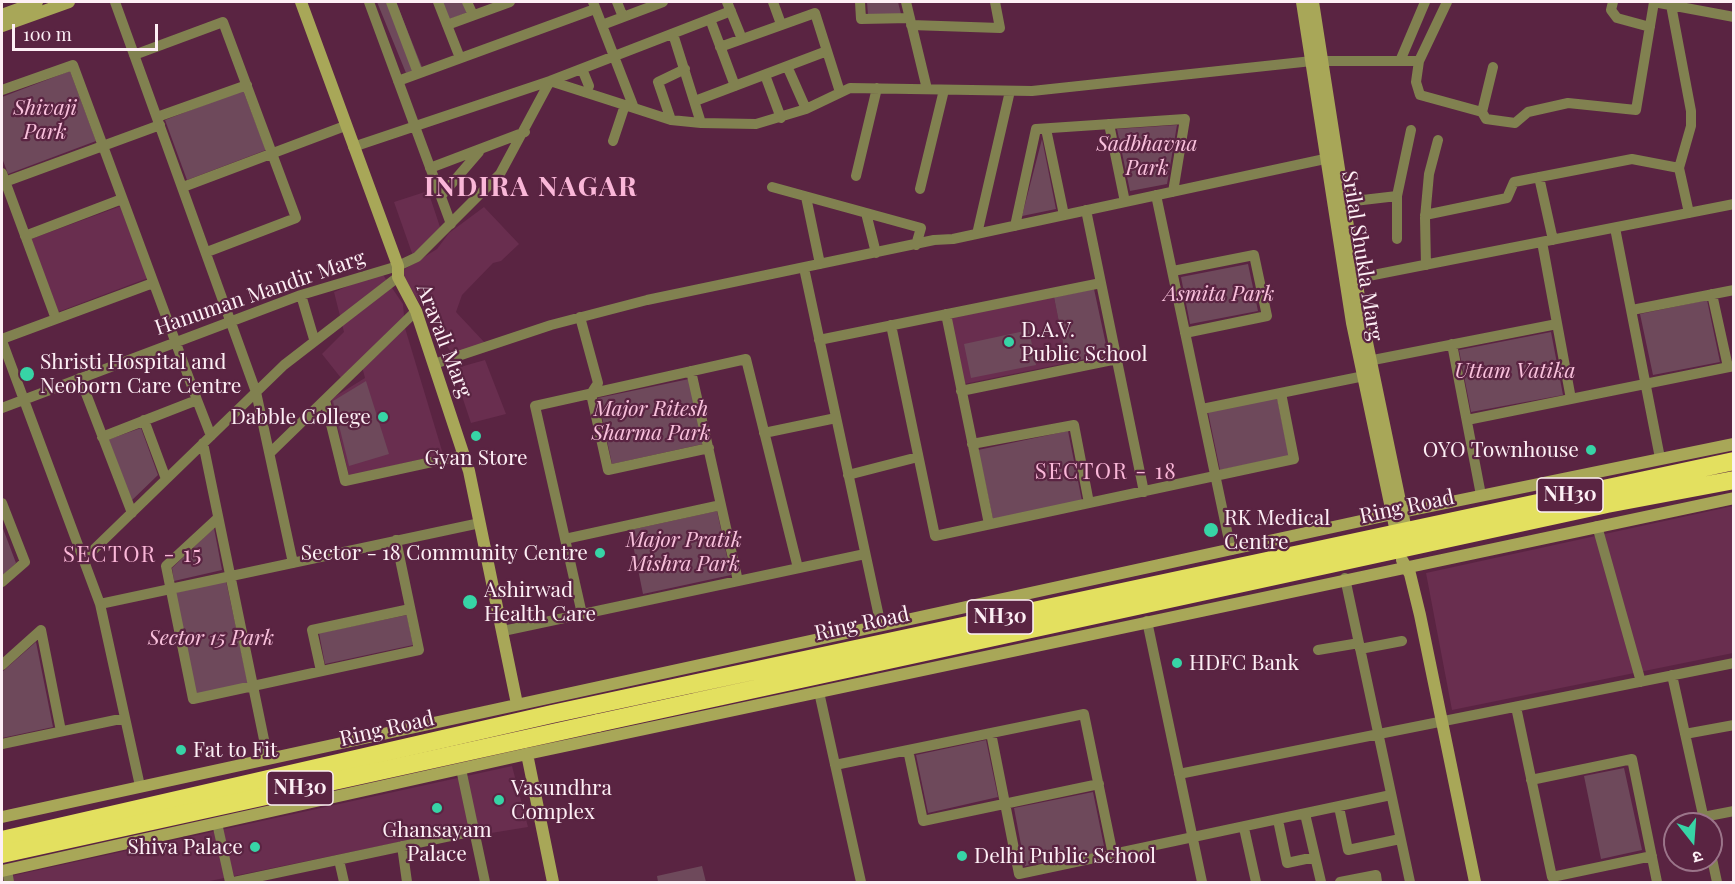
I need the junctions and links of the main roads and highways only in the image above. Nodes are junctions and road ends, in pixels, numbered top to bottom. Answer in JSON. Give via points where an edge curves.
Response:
{"nodes":[{"id":1,"x":1734,"y":461,"type":"edge"},
{"id":2,"x":1734,"y":480,"type":"edge"},
{"id":3,"x":1404,"y":543,"type":"junction"},
{"id":4,"x":2,"y":842,"type":"edge"},
{"id":5,"x":5,"y":869,"type":"edge"}],
"edges":[{"from":1,"to":3,"type":"highway","name":"Ring Road","number":"NH30"},
{"from":2,"to":3,"type":"highway","name":"Ring Road","number":"NH30"},
{"from":3,"to":4,"type":"highway","name":"Ring Road","number":"NH30","via":[[594,705]]},
{"from":3,"to":5,"type":"highway","name":"Ring Road","number":"NH30","bridge":true,"via":[[598,723]]}]}
